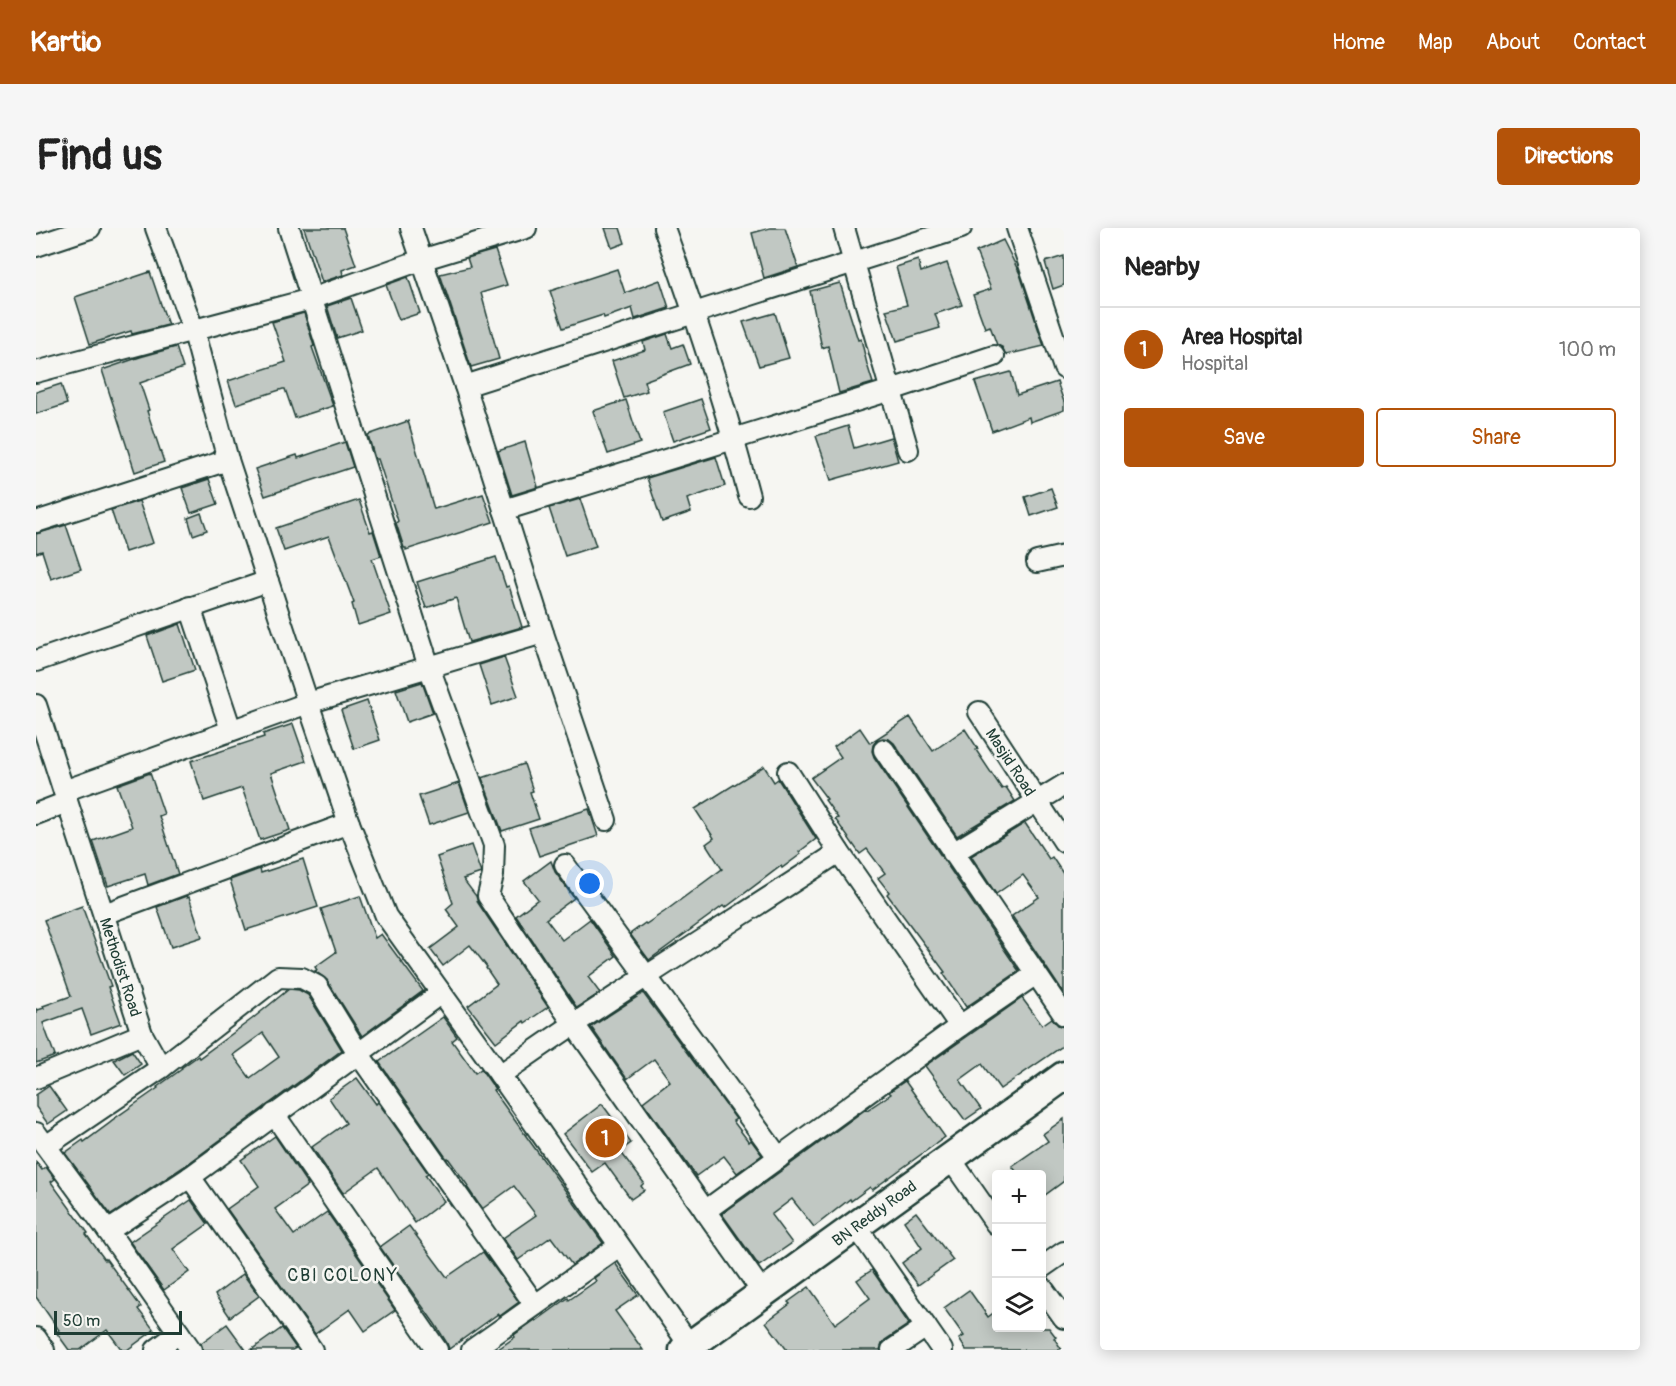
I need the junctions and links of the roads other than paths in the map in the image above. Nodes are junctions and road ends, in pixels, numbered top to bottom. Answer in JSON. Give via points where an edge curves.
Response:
{"nodes":[{"id":1,"x":90,"y":228,"type":"edge"},
{"id":2,"x":156,"y":228,"type":"edge"},
{"id":3,"x":289,"y":228,"type":"edge"},
{"id":4,"x":411,"y":228,"type":"edge"},
{"id":5,"x":526,"y":228,"type":"edge"},
{"id":6,"x":664,"y":228,"type":"edge"},
{"id":7,"x":843,"y":228,"type":"edge"},
{"id":8,"x":961,"y":228,"type":"edge"},
{"id":9,"x":1017,"y":228,"type":"edge"},
{"id":10,"x":36,"y":246,"type":"edge"},
{"id":11,"x":421,"y":260,"type":"junction"},
{"id":12,"x":854,"y":261,"type":"junction"},
{"id":13,"x":311,"y":299,"type":"junction"},
{"id":14,"x":695,"y":313,"type":"junction"},
{"id":15,"x":193,"y":329,"type":"junction"},
{"id":16,"x":994,"y":356,"type":"dead end"},
{"id":17,"x":1064,"y":368,"type":"edge"},
{"id":18,"x":36,"y":372,"type":"edge"},
{"id":19,"x":465,"y":386,"type":"junction"},
{"id":20,"x":891,"y":390,"type":"junction"},
{"id":21,"x":734,"y":439,"type":"junction"},
{"id":22,"x":908,"y":450,"type":"dead end"},
{"id":23,"x":228,"y":460,"type":"junction"},
{"id":24,"x":749,"y":496,"type":"dead end"},
{"id":25,"x":504,"y":510,"type":"junction"},
{"id":26,"x":36,"y":522,"type":"edge"},
{"id":27,"x":1064,"y":556,"type":"edge"},
{"id":28,"x":1037,"y":562,"type":"dead end"},
{"id":29,"x":268,"y":581,"type":"junction"},
{"id":30,"x":190,"y":608,"type":"junction"},
{"id":31,"x":543,"y":633,"type":"junction"},
{"id":32,"x":36,"y":661,"type":"edge"},
{"id":33,"x":429,"y":667,"type":"junction"},
{"id":34,"x":308,"y":703,"type":"junction"},
{"id":35,"x":36,"y":705,"type":"edge"},
{"id":36,"x":979,"y":712,"type":"dead end"},
{"id":37,"x":231,"y":730,"type":"junction"},
{"id":38,"x":884,"y":750,"type":"dead end"},
{"id":39,"x":788,"y":772,"type":"dead end"},
{"id":40,"x":1064,"y":785,"type":"edge"},
{"id":41,"x":65,"y":796,"type":"junction"},
{"id":42,"x":1037,"y":802,"type":"junction"},
{"id":43,"x":36,"y":814,"type":"edge"},
{"id":44,"x":606,"y":820,"type":"dead end"},
{"id":45,"x":350,"y":823,"type":"junction"},
{"id":46,"x":1064,"y":842,"type":"edge"},
{"id":47,"x":839,"y":852,"type":"junction"},
{"id":48,"x":953,"y":853,"type":"junction"},
{"id":49,"x":565,"y":865,"type":"dead end"},
{"id":50,"x":104,"y":914,"type":"junction"},
{"id":51,"x":1036,"y":974,"type":"junction"},
{"id":52,"x":646,"y":978,"type":"junction"},
{"id":53,"x":441,"y":993,"type":"junction"},
{"id":54,"x":1064,"y":1015,"type":"edge"},
{"id":55,"x":573,"y":1023,"type":"junction"},
{"id":56,"x":960,"y":1026,"type":"junction"},
{"id":57,"x":142,"y":1034,"type":"junction"},
{"id":58,"x":358,"y":1053,"type":"junction"},
{"id":59,"x":161,"y":1068,"type":"junction"},
{"id":60,"x":500,"y":1075,"type":"junction"},
{"id":61,"x":1064,"y":1076,"type":"edge"},
{"id":62,"x":36,"y":1077,"type":"edge"},
{"id":63,"x":274,"y":1114,"type":"junction"},
{"id":64,"x":41,"y":1139,"type":"edge"},
{"id":65,"x":779,"y":1158,"type":"junction"},
{"id":66,"x":950,"y":1158,"type":"junction"},
{"id":67,"x":190,"y":1177,"type":"junction"},
{"id":68,"x":705,"y":1211,"type":"junction"},
{"id":69,"x":992,"y":1218,"type":"edge"},
{"id":70,"x":856,"y":1226,"type":"junction"},
{"id":71,"x":108,"y":1231,"type":"junction"},
{"id":72,"x":619,"y":1246,"type":"junction"},
{"id":73,"x":1064,"y":1252,"type":"edge"},
{"id":74,"x":1046,"y":1265,"type":"edge"},
{"id":75,"x":763,"y":1293,"type":"junction"},
{"id":76,"x":1046,"y":1293,"type":"edge"},
{"id":77,"x":535,"y":1305,"type":"junction"},
{"id":78,"x":1064,"y":1318,"type":"edge"},
{"id":79,"x":926,"y":1327,"type":"junction"},
{"id":80,"x":180,"y":1333,"type":"junction"},
{"id":81,"x":36,"y":1338,"type":"edge"},
{"id":82,"x":689,"y":1348,"type":"edge"},
{"id":83,"x":44,"y":1350,"type":"edge"},
{"id":84,"x":156,"y":1350,"type":"edge"},
{"id":85,"x":192,"y":1350,"type":"edge"},
{"id":86,"x":312,"y":1350,"type":"edge"},
{"id":87,"x":437,"y":1350,"type":"edge"},
{"id":88,"x":472,"y":1350,"type":"edge"},
{"id":89,"x":892,"y":1350,"type":"edge"},
{"id":90,"x":942,"y":1350,"type":"edge"}],
"edges":[{"from":1,"to":10,"type":"street"},
{"from":2,"to":15,"type":"street"},
{"from":3,"to":13,"type":"street"},
{"from":4,"to":11,"type":"street"},
{"from":5,"to":11,"type":"street"},
{"from":6,"to":14,"type":"street"},
{"from":7,"to":12,"type":"street"},
{"from":8,"to":12,"type":"street"},
{"from":9,"to":17,"type":"street"},
{"from":11,"to":13,"type":"street"},
{"from":11,"to":19,"type":"street"},
{"from":12,"to":14,"type":"street"},
{"from":12,"to":20,"type":"street"},
{"from":13,"to":15,"type":"street"},
{"from":13,"to":33,"type":"street"},
{"from":14,"to":19,"type":"street"},
{"from":14,"to":21,"type":"street"},
{"from":15,"to":18,"type":"street"},
{"from":15,"to":23,"type":"street"},
{"from":16,"to":20,"type":"street"},
{"from":19,"to":25,"type":"street"},
{"from":20,"to":21,"type":"street"},
{"from":20,"to":22,"type":"street"},
{"from":21,"to":24,"type":"street"},
{"from":21,"to":25,"type":"street"},
{"from":23,"to":26,"type":"street"},
{"from":23,"to":29,"type":"street"},
{"from":25,"to":31,"type":"street"},
{"from":27,"to":28,"type":"street"},
{"from":29,"to":30,"type":"street"},
{"from":29,"to":34,"type":"street"},
{"from":30,"to":32,"type":"street"},
{"from":30,"to":37,"type":"street"},
{"from":31,"to":33,"type":"street"},
{"from":31,"to":44,"type":"street"},
{"from":33,"to":34,"type":"street"},
{"from":33,"to":55,"type":"street","via":[[494,845],[488,896]]},
{"from":34,"to":37,"type":"street"},
{"from":34,"to":45,"type":"street"},
{"from":35,"to":41,"type":"street","name":"Methodist Road"},
{"from":36,"to":42,"type":"street","name":"Masjid Road"},
{"from":37,"to":41,"type":"street"},
{"from":38,"to":48,"type":"street"},
{"from":39,"to":47,"type":"street"},
{"from":40,"to":42,"type":"street"},
{"from":41,"to":43,"type":"street"},
{"from":41,"to":50,"type":"street","name":"Methodist Road"},
{"from":42,"to":46,"type":"street","name":"Masjid Road"},
{"from":42,"to":48,"type":"street"},
{"from":45,"to":50,"type":"street"},
{"from":45,"to":53,"type":"street","via":[[386,916]]},
{"from":47,"to":52,"type":"street"},
{"from":47,"to":56,"type":"street"},
{"from":48,"to":51,"type":"street"},
{"from":49,"to":52,"type":"street"},
{"from":50,"to":57,"type":"street","name":"Methodist Road"},
{"from":51,"to":54,"type":"street"},
{"from":51,"to":56,"type":"street"},
{"from":52,"to":55,"type":"street"},
{"from":52,"to":65,"type":"street"},
{"from":53,"to":58,"type":"street"},
{"from":53,"to":60,"type":"street"},
{"from":55,"to":60,"type":"street"},
{"from":55,"to":68,"type":"street"},
{"from":56,"to":65,"type":"street"},
{"from":57,"to":59,"type":"street"},
{"from":57,"to":62,"type":"street","name":"Methodist Road"},
{"from":58,"to":59,"type":"street","via":[[317,986],[302,978],[278,977]]},
{"from":58,"to":63,"type":"street"},
{"from":58,"to":77,"type":"street"},
{"from":59,"to":64,"type":"street"},
{"from":60,"to":72,"type":"street"},
{"from":61,"to":66,"type":"street","name":"BN Reddy Road"},
{"from":63,"to":67,"type":"street"},
{"from":63,"to":87,"type":"street"},
{"from":64,"to":71,"type":"street"},
{"from":65,"to":68,"type":"street"},
{"from":66,"to":69,"type":"street"},
{"from":66,"to":70,"type":"street","name":"BN Reddy Road"},
{"from":67,"to":71,"type":"street"},
{"from":67,"to":86,"type":"street"},
{"from":68,"to":75,"type":"street"},
{"from":70,"to":75,"type":"street","name":"BN Reddy Road"},
{"from":70,"to":79,"type":"street"},
{"from":71,"to":80,"type":"street"},
{"from":72,"to":77,"type":"street"},
{"from":72,"to":82,"type":"street"},
{"from":73,"to":74,"type":"street"},
{"from":75,"to":82,"type":"street","name":"BN Reddy Road"},
{"from":76,"to":78,"type":"street"},
{"from":77,"to":88,"type":"street"},
{"from":79,"to":89,"type":"street"},
{"from":79,"to":90,"type":"street"},
{"from":80,"to":84,"type":"street"},
{"from":80,"to":85,"type":"street"},
{"from":81,"to":83,"type":"street"}]}
